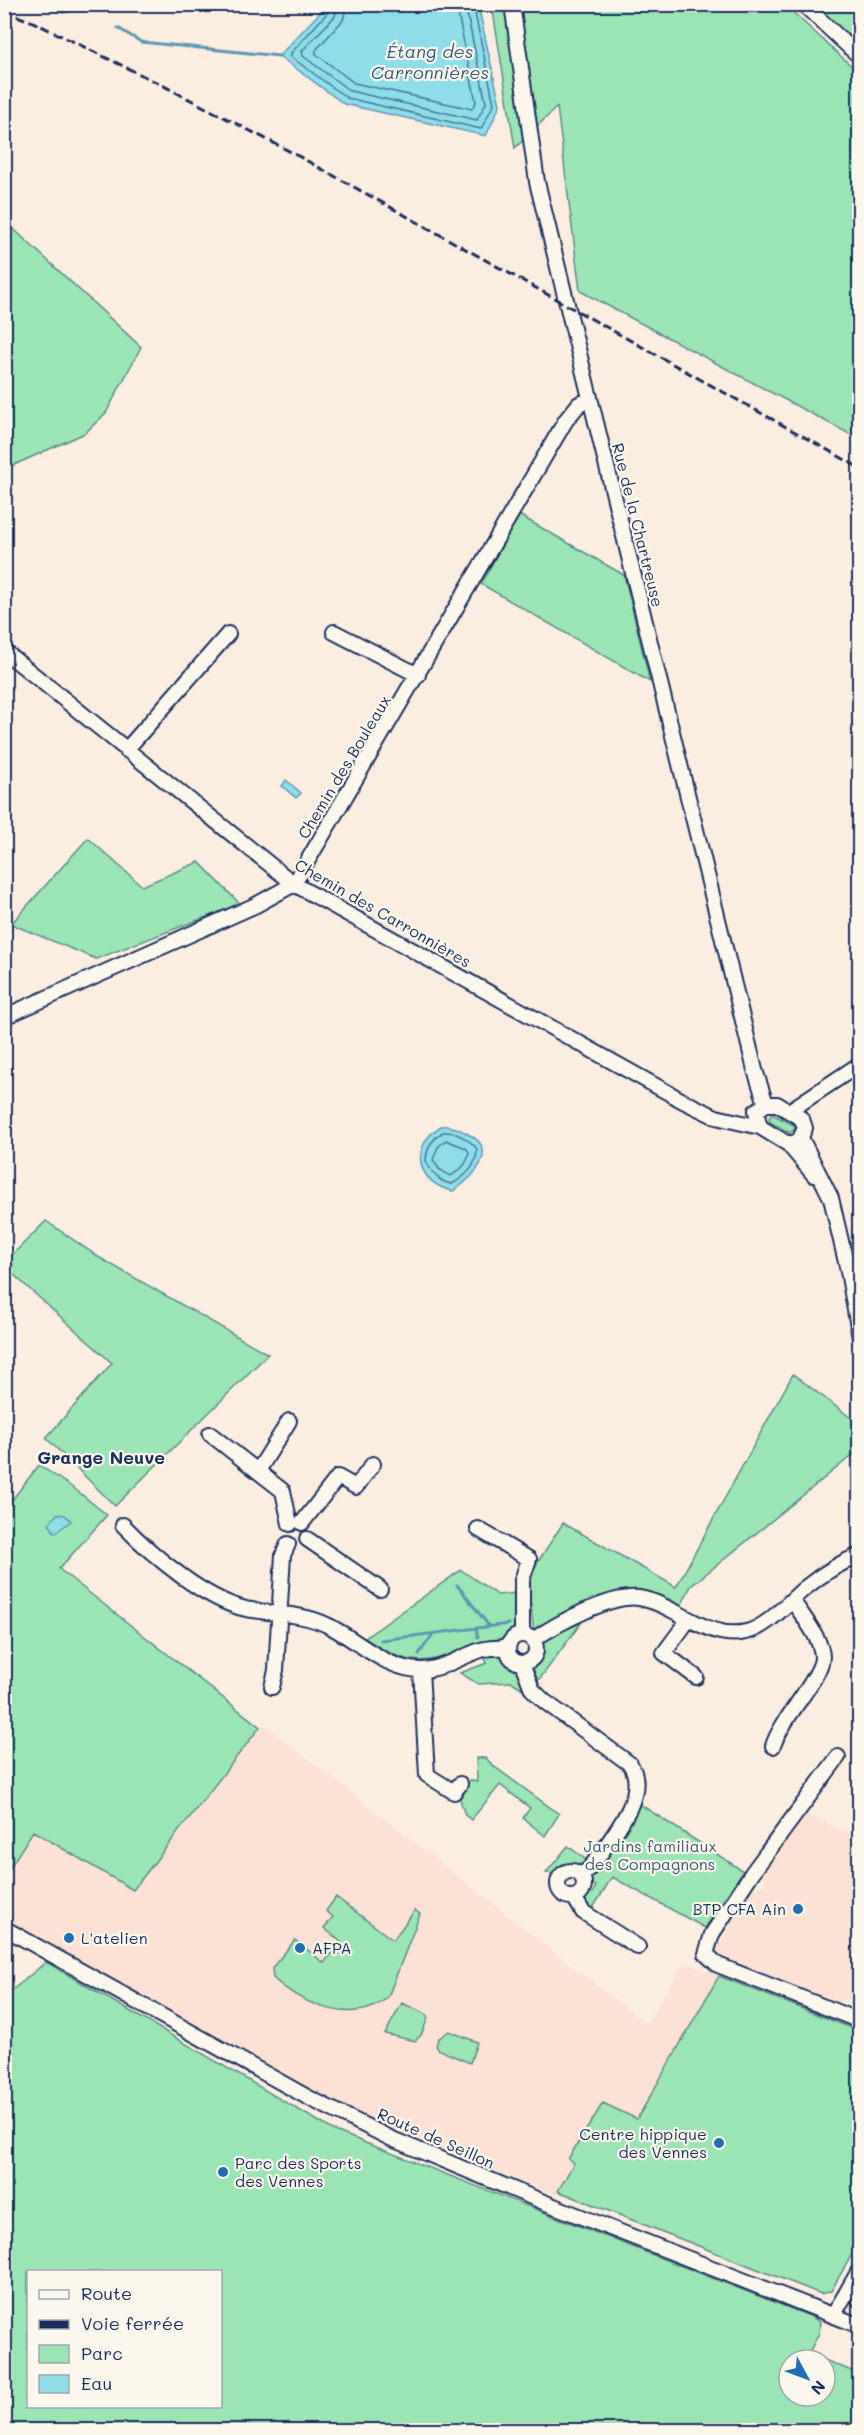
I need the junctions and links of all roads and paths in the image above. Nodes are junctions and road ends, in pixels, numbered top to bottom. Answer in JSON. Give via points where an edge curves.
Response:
{"nodes":[{"id":1,"x":512,"y":4,"type":"edge"},
{"id":2,"x":803,"y":4,"type":"edge"},
{"id":3,"x":860,"y":57,"type":"edge"},
{"id":4,"x":590,"y":399,"type":"junction"},
{"id":5,"x":334,"y":632,"type":"dead end"},
{"id":6,"x":228,"y":634,"type":"dead end"},
{"id":7,"x":4,"y":651,"type":"edge"},
{"id":8,"x":418,"y":675,"type":"junction"},
{"id":9,"x":126,"y":750,"type":"junction"},
{"id":10,"x":294,"y":884,"type":"junction"},
{"id":11,"x":4,"y":1017,"type":"edge"},
{"id":12,"x":860,"y":1064,"type":"edge"},
{"id":13,"x":833,"y":1081,"type":"junction"},
{"id":14,"x":778,"y":1107,"type":"junction"},
{"id":15,"x":802,"y":1119,"type":"junction"},
{"id":16,"x":758,"y":1121,"type":"junction"},
{"id":17,"x":801,"y":1138,"type":"junction"},
{"id":18,"x":788,"y":1144,"type":"junction"},
{"id":19,"x":831,"y":1198,"type":"junction"},
{"id":20,"x":860,"y":1338,"type":"edge"},
{"id":21,"x":289,"y":1421,"type":"dead end"},
{"id":22,"x":210,"y":1434,"type":"dead end"},
{"id":23,"x":373,"y":1464,"type":"dead end"},
{"id":24,"x":258,"y":1471,"type":"junction"},
{"id":25,"x":296,"y":1523,"type":"junction"},
{"id":26,"x":123,"y":1525,"type":"dead end"},
{"id":27,"x":478,"y":1528,"type":"dead end"},
{"id":28,"x":307,"y":1539,"type":"junction"},
{"id":29,"x":288,"y":1544,"type":"junction"},
{"id":30,"x":860,"y":1555,"type":"edge"},
{"id":31,"x":380,"y":1588,"type":"dead end"},
{"id":32,"x":792,"y":1600,"type":"junction"},
{"id":33,"x":278,"y":1614,"type":"junction"},
{"id":34,"x":689,"y":1619,"type":"junction"},
{"id":35,"x":528,"y":1637,"type":"junction"},
{"id":36,"x":508,"y":1647,"type":"junction"},
{"id":37,"x":522,"y":1664,"type":"junction"},
{"id":38,"x":422,"y":1670,"type":"junction"},
{"id":39,"x":696,"y":1677,"type":"dead end"},
{"id":40,"x":272,"y":1687,"type":"dead end"},
{"id":41,"x":773,"y":1746,"type":"dead end"},
{"id":42,"x":838,"y":1757,"type":"dead end"},
{"id":43,"x":460,"y":1784,"type":"dead end"},
{"id":44,"x":581,"y":1876,"type":"junction"},
{"id":45,"x":574,"y":1897,"type":"junction"},
{"id":46,"x":4,"y":1928,"type":"edge"},
{"id":47,"x":638,"y":1947,"type":"dead end"},
{"id":48,"x":860,"y":2021,"type":"edge"},
{"id":49,"x":858,"y":2271,"type":"edge"},
{"id":50,"x":860,"y":2301,"type":"edge"},
{"id":51,"x":833,"y":2316,"type":"junction"},
{"id":52,"x":860,"y":2326,"type":"edge"}],
"edges":[{"from":1,"to":4,"type":"street","name":"Rue de la Chartreuse","via":[[537,182]]},
{"from":2,"to":3,"type":"street"},
{"from":4,"to":8,"type":"street","name":"Chemin des Bouleaux","via":[[579,404],[566,420]]},
{"from":4,"to":14,"type":"street","name":"Rue de la Chartreuse","via":[[750,1049]]},
{"from":5,"to":8,"type":"street"},
{"from":6,"to":9,"type":"street"},
{"from":7,"to":9,"type":"street","name":"Chemin des Carronnières"},
{"from":8,"to":10,"type":"street","name":"Chemin des Bouleaux"},
{"from":9,"to":10,"type":"street","name":"Chemin des Carronnières"},
{"from":10,"to":11,"type":"street","via":[[256,905]]},
{"from":10,"to":16,"type":"street","name":"Chemin des Carronnières","via":[[666,1092],[716,1117]]},
{"from":12,"to":13,"type":"street"},
{"from":13,"to":14,"type":"street"},
{"from":13,"to":15,"type":"street"},
{"from":14,"to":15,"type":"street"},
{"from":14,"to":16,"type":"street","via":[[758,1108]]},
{"from":15,"to":17,"type":"street","via":[[805,1128]]},
{"from":16,"to":18,"type":"street"},
{"from":17,"to":18,"type":"street"},
{"from":17,"to":19,"type":"street"},
{"from":18,"to":19,"type":"street"},
{"from":19,"to":20,"type":"street"},
{"from":21,"to":24,"type":"street"},
{"from":22,"to":24,"type":"street"},
{"from":23,"to":25,"type":"street","via":[[356,1487],[338,1477]]},
{"from":24,"to":25,"type":"street","via":[[283,1491]]},
{"from":25,"to":28,"type":"street","via":[[308,1531]]},
{"from":25,"to":29,"type":"street","via":[[284,1532]]},
{"from":26,"to":33,"type":"street","via":[[146,1549],[217,1599]]},
{"from":27,"to":35,"type":"street","via":[[529,1558],[522,1580]]},
{"from":28,"to":29,"type":"street","via":[[297,1546]]},
{"from":28,"to":31,"type":"street"},
{"from":29,"to":33,"type":"street","via":[[283,1556]]},
{"from":30,"to":32,"type":"street","via":[[820,1576]]},
{"from":32,"to":34,"type":"street","via":[[764,1623],[734,1634],[709,1629]]},
{"from":32,"to":41,"type":"street","via":[[812,1630],[822,1656],[818,1670],[778,1729]]},
{"from":33,"to":38,"type":"street","via":[[325,1624],[379,1657]]},
{"from":33,"to":40,"type":"street"},
{"from":34,"to":35,"type":"street","via":[[649,1601],[625,1599]]},
{"from":34,"to":39,"type":"street","via":[[664,1653]]},
{"from":35,"to":36,"type":"street","via":[[513,1638]]},
{"from":35,"to":37,"type":"street","via":[[537,1649],[536,1654]]},
{"from":36,"to":37,"type":"street","via":[[513,1660]]},
{"from":36,"to":38,"type":"street","via":[[481,1650]]},
{"from":37,"to":44,"type":"street","via":[[532,1689],[544,1701],[636,1772],[634,1802],[591,1868]]},
{"from":38,"to":43,"type":"street","via":[[427,1774],[454,1792]]},
{"from":42,"to":48,"type":"street","via":[[752,1873],[712,1934],[706,1954],[718,1965]]},
{"from":44,"to":45,"type":"street","via":[[584,1888]]},
{"from":44,"to":45,"type":"street","via":[[569,1871],[552,1882],[562,1893]]},
{"from":45,"to":47,"type":"street","via":[[582,1912]]},
{"from":46,"to":51,"type":"street","name":"Route de Seillon","via":[[309,2098],[392,2139]]},
{"from":49,"to":50,"type":"street"},
{"from":49,"to":51,"type":"street"},
{"from":51,"to":52,"type":"street","name":"Route de Seillon"}]}
